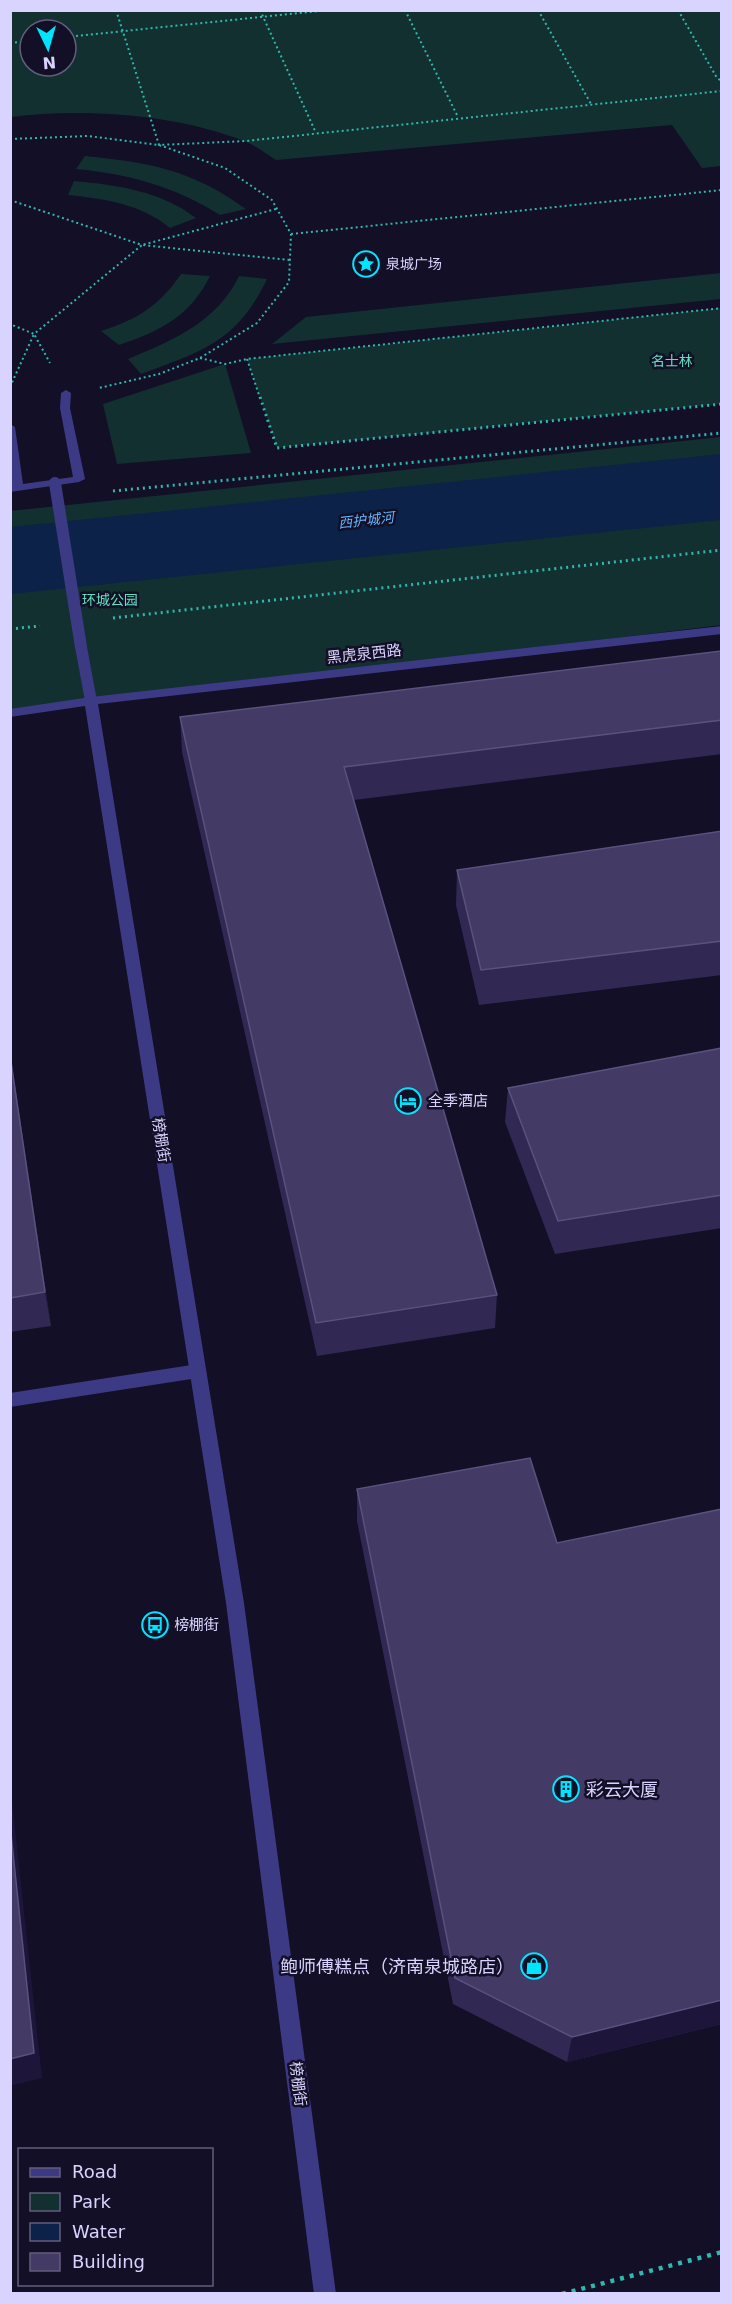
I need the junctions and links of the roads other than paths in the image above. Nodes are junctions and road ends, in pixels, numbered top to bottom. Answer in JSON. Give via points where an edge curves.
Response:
{"nodes":[{"id":1,"x":66,"y":393,"type":"road end"},
{"id":2,"x":10,"y":427,"type":"edge"},
{"id":3,"x":55,"y":483,"type":"junction"},
{"id":4,"x":14,"y":488,"type":"edge"},
{"id":5,"x":722,"y":630,"type":"edge"},
{"id":6,"x":91,"y":701,"type":"junction"},
{"id":7,"x":10,"y":713,"type":"edge"},
{"id":8,"x":198,"y":1371,"type":"junction"},
{"id":9,"x":10,"y":1400,"type":"edge"},
{"id":10,"x":325,"y":2294,"type":"edge"}],
"edges":[{"from":1,"to":3,"type":"street","via":[[65,408],[79,479]]},
{"from":2,"to":4,"type":"street"},
{"from":3,"to":4,"type":"street"},
{"from":3,"to":6,"type":"street","name":"榜棚街","bridge":true},
{"from":5,"to":6,"type":"street","name":"黑虎泉西路"},
{"from":6,"to":7,"type":"street","name":"黑虎泉西路"},
{"from":6,"to":8,"type":"street","name":"榜棚街"},
{"from":8,"to":9,"type":"street"},
{"from":8,"to":10,"type":"street","name":"榜棚街","via":[[237,1615]]}]}
